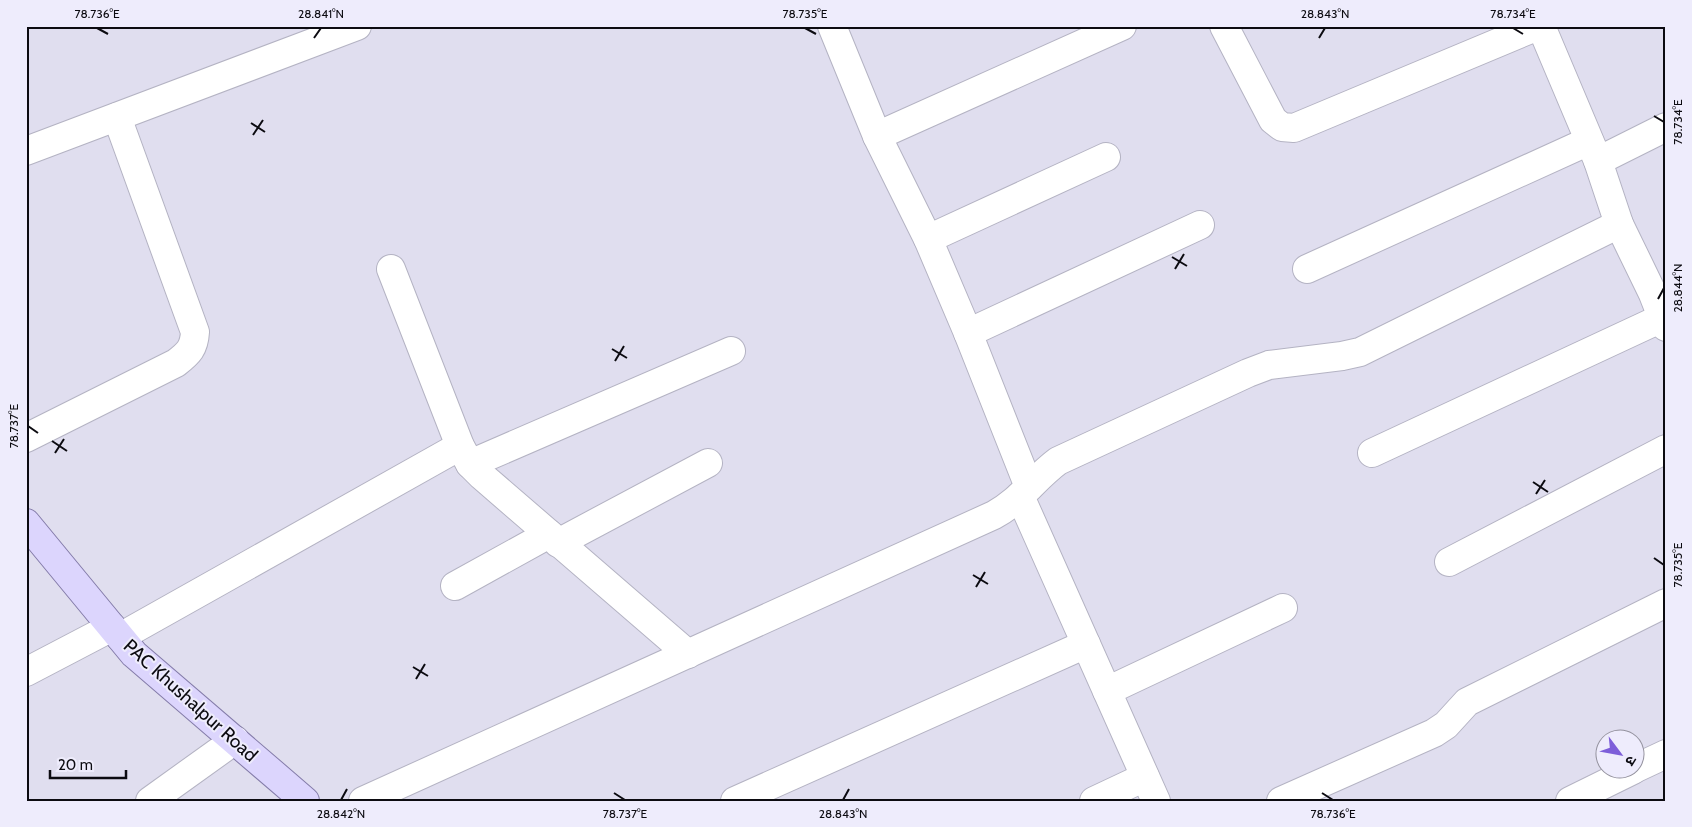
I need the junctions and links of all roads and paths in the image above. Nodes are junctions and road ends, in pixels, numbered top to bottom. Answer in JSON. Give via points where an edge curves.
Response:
{"nodes":[{"id":1,"x":357,"y":26,"type":"edge"},
{"id":2,"x":1122,"y":26,"type":"edge"},
{"id":3,"x":1224,"y":26,"type":"edge"},
{"id":4,"x":1540,"y":26,"type":"edge"},
{"id":5,"x":838,"y":28,"type":"edge"},
{"id":6,"x":117,"y":117,"type":"junction"},
{"id":7,"x":1666,"y":127,"type":"edge"},
{"id":8,"x":877,"y":136,"type":"junction"},
{"id":9,"x":26,"y":151,"type":"edge"},
{"id":10,"x":1593,"y":151,"type":"junction"},
{"id":11,"x":1106,"y":157,"type":"dead end"},
{"id":12,"x":1619,"y":224,"type":"junction"},
{"id":13,"x":1200,"y":225,"type":"dead end"},
{"id":14,"x":928,"y":239,"type":"junction"},
{"id":15,"x":391,"y":269,"type":"dead end"},
{"id":16,"x":1307,"y":269,"type":"dead end"},
{"id":17,"x":1662,"y":307,"type":"edge"},
{"id":18,"x":968,"y":333,"type":"junction"},
{"id":19,"x":731,"y":351,"type":"dead end"},
{"id":20,"x":26,"y":438,"type":"edge"},
{"id":21,"x":1666,"y":449,"type":"edge"},
{"id":22,"x":1372,"y":453,"type":"dead end"},
{"id":23,"x":465,"y":455,"type":"junction"},
{"id":24,"x":708,"y":463,"type":"dead end"},
{"id":25,"x":1025,"y":491,"type":"junction"},
{"id":26,"x":26,"y":524,"type":"edge"},
{"id":27,"x":554,"y":539,"type":"junction"},
{"id":28,"x":1449,"y":562,"type":"dead end"},
{"id":29,"x":455,"y":586,"type":"dead end"},
{"id":30,"x":1666,"y":603,"type":"edge"},
{"id":31,"x":1283,"y":608,"type":"dead end"},
{"id":32,"x":116,"y":632,"type":"junction"},
{"id":33,"x":1086,"y":644,"type":"junction"},
{"id":34,"x":688,"y":654,"type":"junction"},
{"id":35,"x":26,"y":672,"type":"edge"},
{"id":36,"x":1107,"y":691,"type":"junction"},
{"id":37,"x":235,"y":740,"type":"junction"},
{"id":38,"x":1666,"y":754,"type":"edge"},
{"id":39,"x":1644,"y":764,"type":"edge"},
{"id":40,"x":1612,"y":780,"type":"edge"},
{"id":41,"x":1151,"y":789,"type":"edge"},
{"id":42,"x":150,"y":801,"type":"edge"},
{"id":43,"x":305,"y":801,"type":"edge"},
{"id":44,"x":363,"y":801,"type":"edge"},
{"id":45,"x":735,"y":801,"type":"edge"},
{"id":46,"x":1094,"y":801,"type":"edge"},
{"id":47,"x":1281,"y":801,"type":"edge"},
{"id":48,"x":1570,"y":801,"type":"edge"}],
"edges":[{"from":1,"to":6,"type":"street"},
{"from":2,"to":8,"type":"street"},
{"from":3,"to":4,"type":"street","via":[[1273,120],[1282,127],[1294,128]]},
{"from":4,"to":10,"type":"street"},
{"from":5,"to":8,"type":"street"},
{"from":6,"to":9,"type":"street"},
{"from":6,"to":20,"type":"street","via":[[195,332],[194,343],[188,354],[176,363]]},
{"from":7,"to":10,"type":"street"},
{"from":8,"to":14,"type":"street"},
{"from":10,"to":12,"type":"street"},
{"from":10,"to":16,"type":"street"},
{"from":11,"to":14,"type":"street"},
{"from":12,"to":17,"type":"street"},
{"from":12,"to":25,"type":"street","via":[[1360,352],[1269,365],[1248,372],[1058,461]]},
{"from":13,"to":18,"type":"street"},
{"from":14,"to":18,"type":"street"},
{"from":15,"to":23,"type":"street"},
{"from":17,"to":22,"type":"street"},
{"from":18,"to":25,"type":"street"},
{"from":19,"to":23,"type":"street"},
{"from":21,"to":28,"type":"street"},
{"from":23,"to":27,"type":"street","via":[[482,476]]},
{"from":23,"to":32,"type":"street"},
{"from":24,"to":27,"type":"street"},
{"from":25,"to":33,"type":"street"},
{"from":25,"to":34,"type":"street","via":[[1009,507],[994,515]]},
{"from":26,"to":32,"type":"main road","name":"PAC Khushalpur Road"},
{"from":27,"to":29,"type":"street"},
{"from":27,"to":34,"type":"street"},
{"from":30,"to":47,"type":"street","via":[[1466,702],[1446,725],[1434,733]]},
{"from":31,"to":36,"type":"street"},
{"from":32,"to":35,"type":"street"},
{"from":32,"to":37,"type":"main road","name":"PAC Khushalpur Road","via":[[134,654]]},
{"from":33,"to":36,"type":"street"},
{"from":33,"to":45,"type":"street"},
{"from":34,"to":44,"type":"street"},
{"from":36,"to":41,"type":"street"},
{"from":37,"to":42,"type":"street"},
{"from":37,"to":43,"type":"main road","name":"PAC Khushalpur Road"},
{"from":38,"to":39,"type":"street"},
{"from":40,"to":48,"type":"street"},
{"from":41,"to":46,"type":"street"}]}
